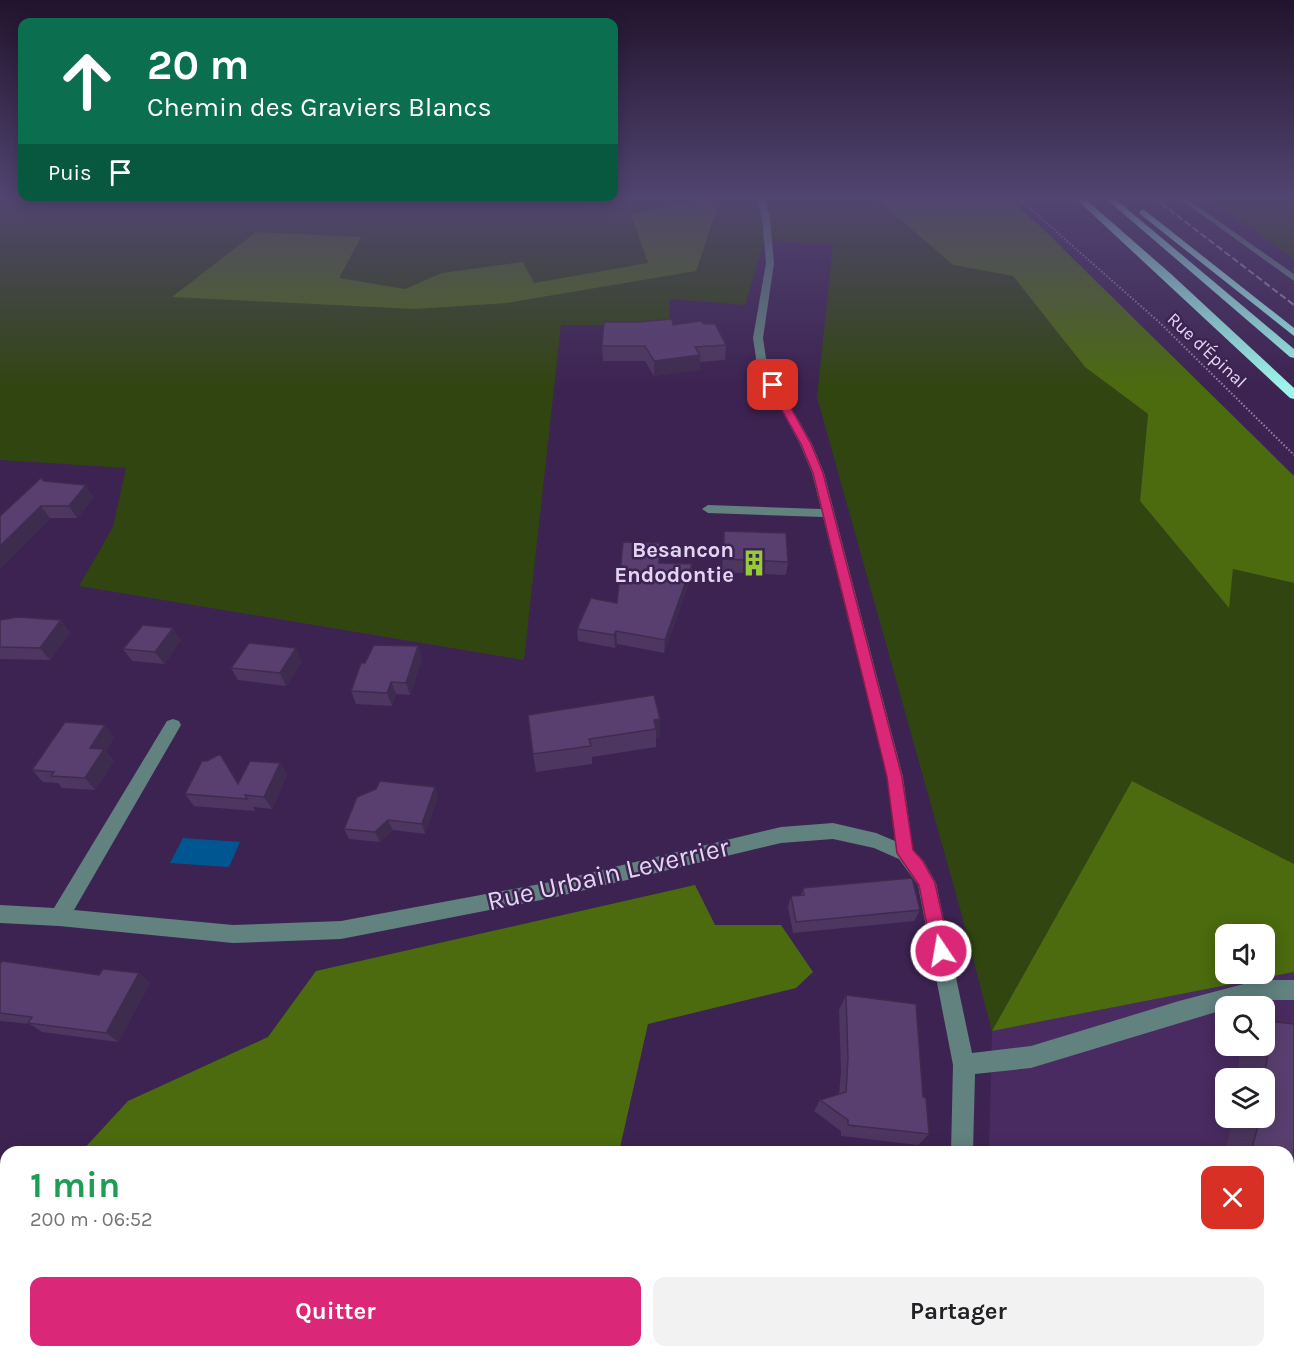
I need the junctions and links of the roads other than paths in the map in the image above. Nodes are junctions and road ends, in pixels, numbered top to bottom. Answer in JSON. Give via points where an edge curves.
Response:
{"nodes":[{"id":1,"x":770,"y":260,"type":"edge"},
{"id":2,"x":1147,"y":260,"type":"edge"},
{"id":3,"x":1182,"y":260,"type":"edge"},
{"id":4,"x":1203,"y":260,"type":"edge"},
{"id":5,"x":1269,"y":260,"type":"edge"},
{"id":6,"x":1294,"y":278,"type":"edge"},
{"id":7,"x":1294,"y":333,"type":"edge"},
{"id":8,"x":1294,"y":356,"type":"edge"},
{"id":9,"x":1294,"y":395,"type":"edge"},
{"id":10,"x":708,"y":509,"type":"dead end"},
{"id":11,"x":828,"y":513,"type":"junction"},
{"id":12,"x":173,"y":725,"type":"dead end"},
{"id":13,"x":905,"y":853,"type":"junction"},
{"id":14,"x":0,"y":914,"type":"edge"},
{"id":15,"x":59,"y":917,"type":"junction"},
{"id":16,"x":1294,"y":990,"type":"edge"},
{"id":17,"x":964,"y":1065,"type":"junction"},
{"id":18,"x":962,"y":1146,"type":"edge"}],
"edges":[{"from":1,"to":11,"type":"street","via":[[758,338],[762,365],[806,444]]},
{"from":2,"to":9,"type":"highway"},
{"from":3,"to":8,"type":"highway"},
{"from":4,"to":7,"type":"highway"},
{"from":5,"to":6,"type":"street"},
{"from":10,"to":11,"type":"street"},
{"from":11,"to":13,"type":"street","via":[[895,777]]},
{"from":12,"to":15,"type":"street"},
{"from":13,"to":15,"type":"street","name":"Rue Urbain Leverrier","via":[[876,841],[833,831],[781,835],[556,889],[341,930],[233,934]]},
{"from":13,"to":17,"type":"street","via":[[927,883]]},
{"from":14,"to":15,"type":"street","name":"Rue Urbain Leverrier"},
{"from":16,"to":17,"type":"street","via":[[1259,990],[1031,1057]]},
{"from":17,"to":18,"type":"street"}]}
